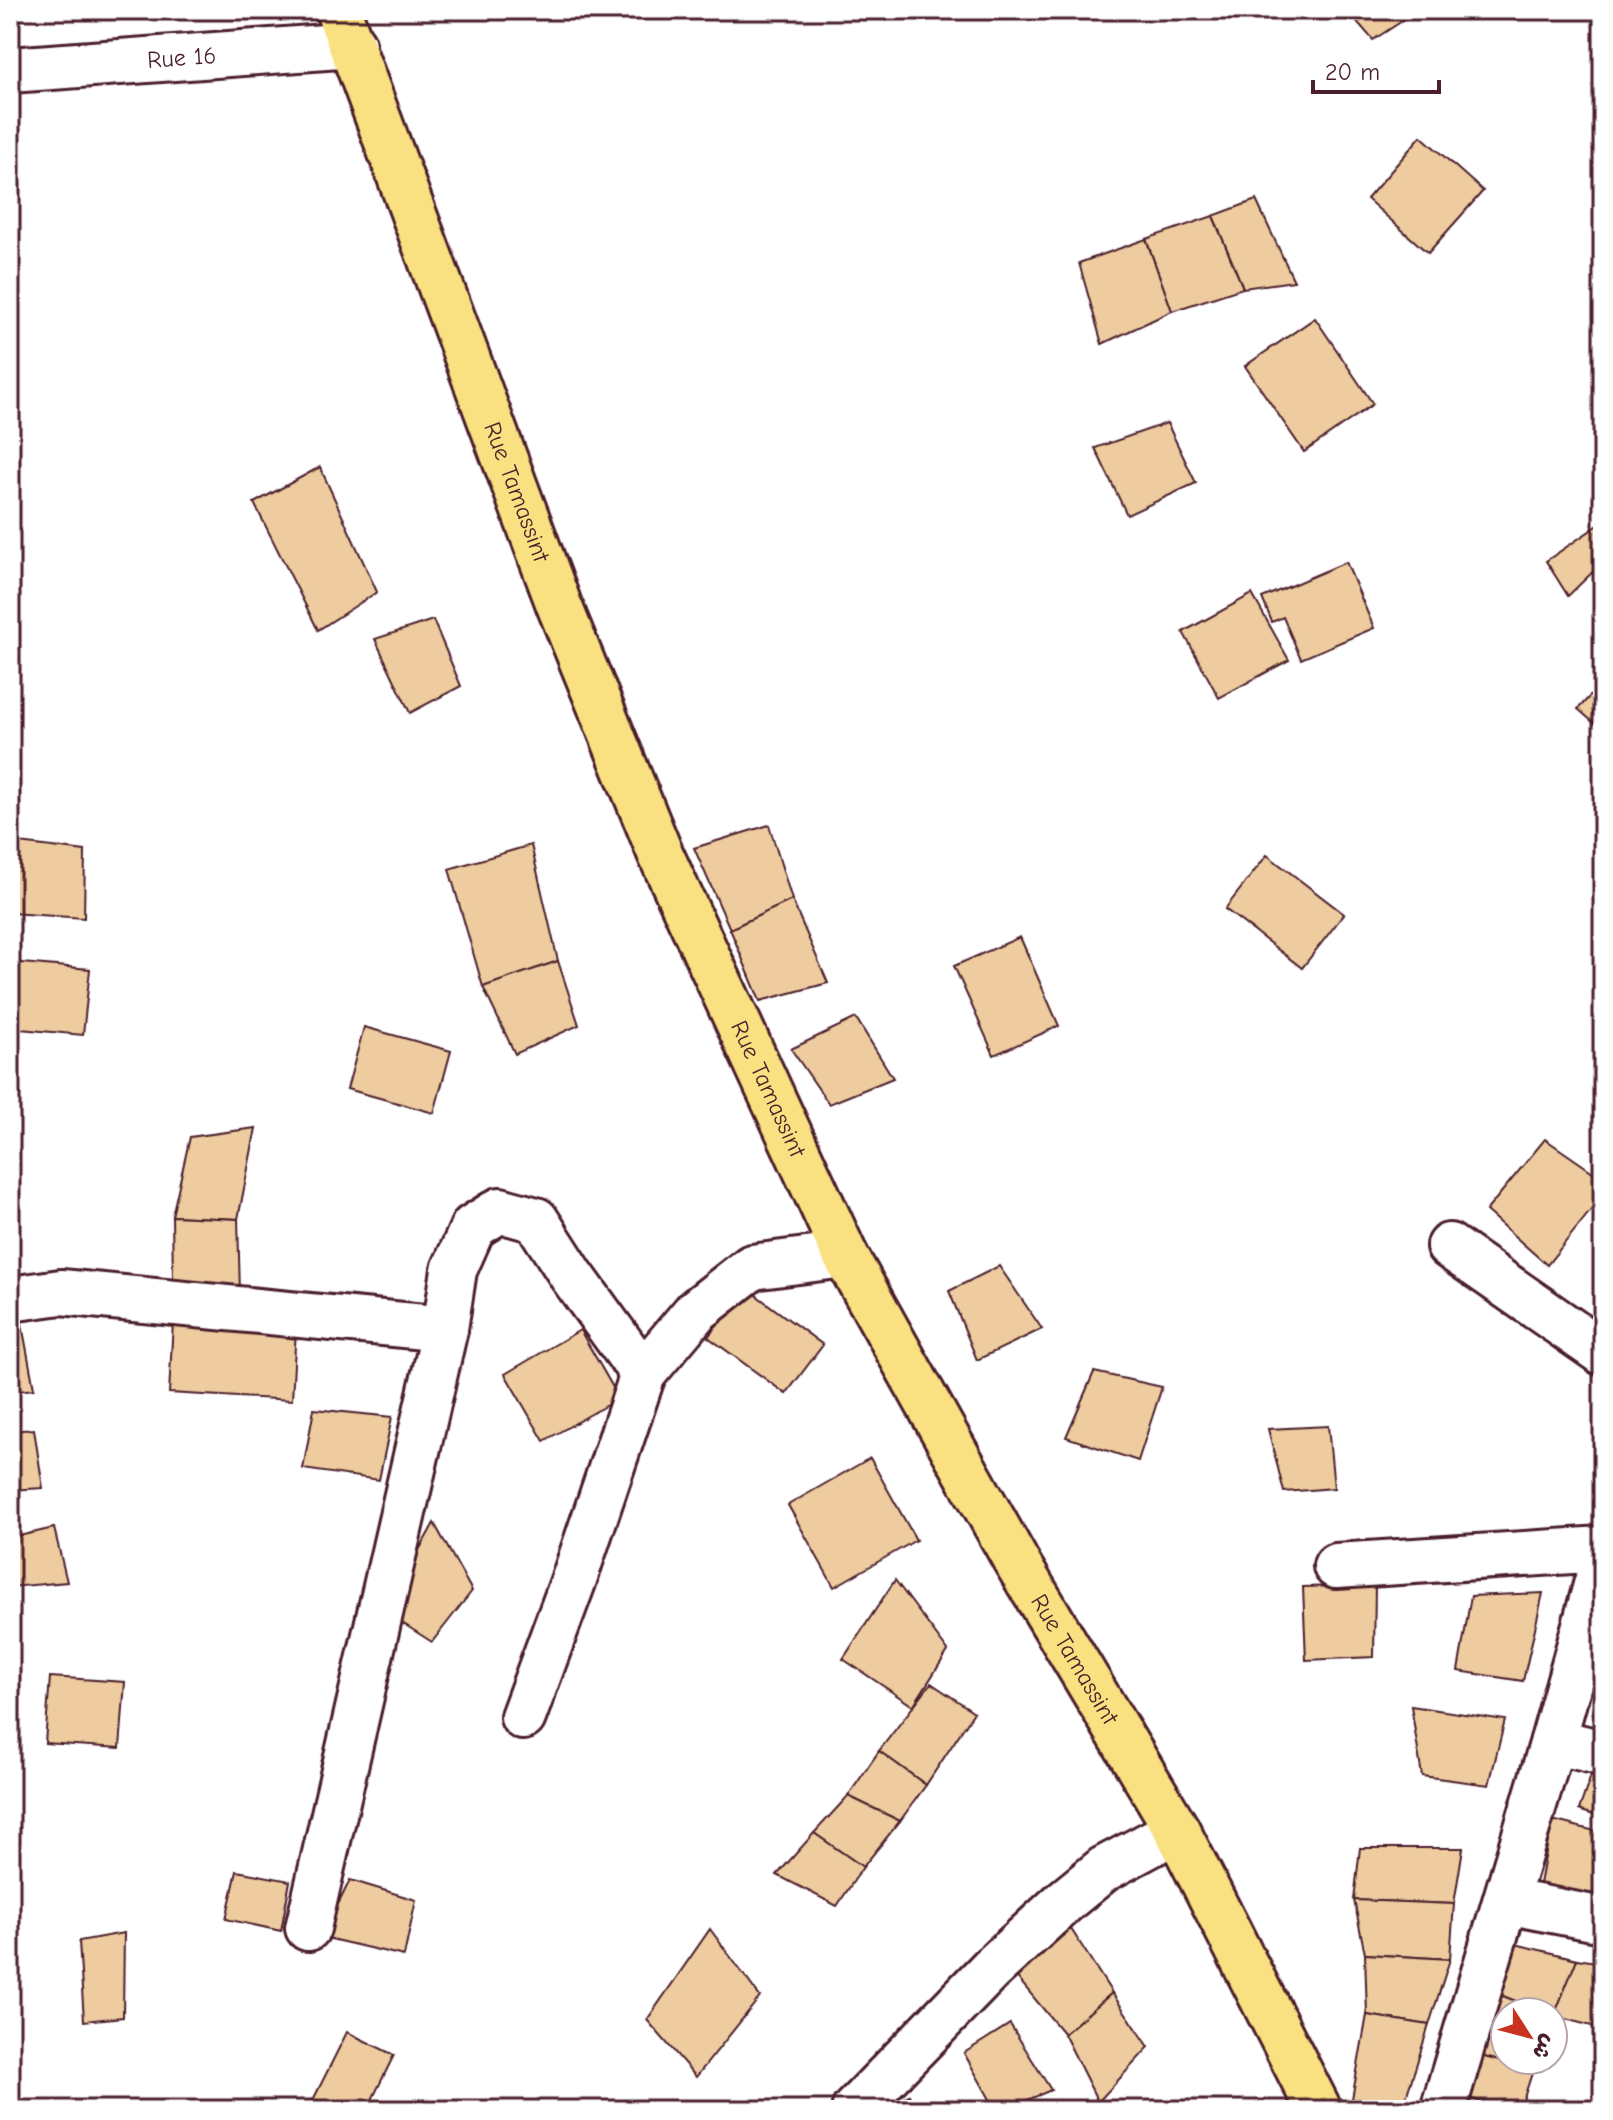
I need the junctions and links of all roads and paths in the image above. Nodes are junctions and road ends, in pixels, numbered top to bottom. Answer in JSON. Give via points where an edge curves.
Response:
{"nodes":[{"id":1,"x":345,"y":27,"type":"edge"},
{"id":2,"x":10,"y":70,"type":"edge"},
{"id":3,"x":1449,"y":1246,"type":"dead end"},
{"id":4,"x":845,"y":1255,"type":"junction"},
{"id":5,"x":10,"y":1299,"type":"edge"},
{"id":6,"x":445,"y":1329,"type":"junction"},
{"id":7,"x":1603,"y":1353,"type":"edge"},
{"id":8,"x":643,"y":1374,"type":"junction"},
{"id":9,"x":1603,"y":1549,"type":"edge"},
{"id":10,"x":1603,"y":1560,"type":"edge"},
{"id":11,"x":1336,"y":1566,"type":"dead end"},
{"id":12,"x":523,"y":1717,"type":"dead end"},
{"id":13,"x":1553,"y":1741,"type":"junction"},
{"id":14,"x":1603,"y":1753,"type":"edge"},
{"id":15,"x":1177,"y":1830,"type":"junction"},
{"id":16,"x":1506,"y":1901,"type":"junction"},
{"id":17,"x":1603,"y":1920,"type":"edge"},
{"id":18,"x":308,"y":1928,"type":"dead end"},
{"id":19,"x":854,"y":2110,"type":"edge"},
{"id":20,"x":1319,"y":2110,"type":"edge"},
{"id":21,"x":1443,"y":2110,"type":"edge"}],
"edges":[{"from":1,"to":2,"type":"street","name":"Rue 16"},
{"from":1,"to":4,"type":"main road","name":"Rue Tamassint","via":[[594,693],[660,853]]},
{"from":3,"to":7,"type":"street"},
{"from":4,"to":8,"type":"street","via":[[752,1267],[696,1311]]},
{"from":4,"to":15,"type":"main road","name":"Rue Tamassint","via":[[1016,1561]]},
{"from":5,"to":6,"type":"street","via":[[61,1292]]},
{"from":6,"to":8,"type":"street","via":[[454,1270],[473,1227],[500,1210],[536,1220]]},
{"from":6,"to":18,"type":"street"},
{"from":8,"to":12,"type":"street"},
{"from":9,"to":11,"type":"street"},
{"from":10,"to":13,"type":"street"},
{"from":13,"to":14,"type":"street"},
{"from":13,"to":16,"type":"street"},
{"from":15,"to":19,"type":"street","via":[[1104,1869],[1066,1900]]},
{"from":15,"to":20,"type":"main road","name":"Rue Tamassint"},
{"from":16,"to":17,"type":"street"},
{"from":16,"to":21,"type":"street"}]}
